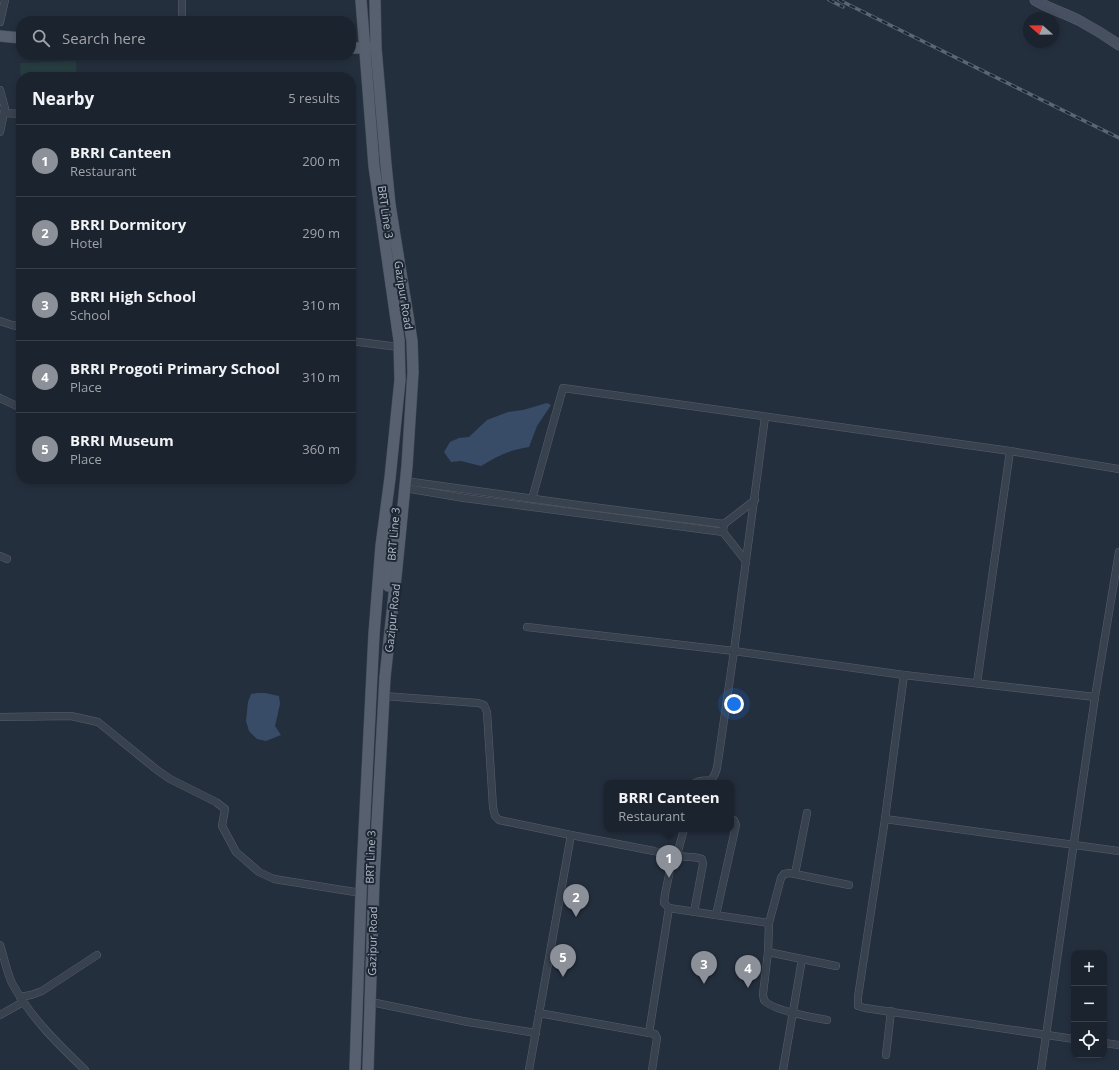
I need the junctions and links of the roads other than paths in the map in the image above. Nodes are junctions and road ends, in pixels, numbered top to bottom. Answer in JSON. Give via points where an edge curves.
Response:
{"nodes":[{"id":1,"x":5,"y":0,"type":"edge"},
{"id":2,"x":182,"y":0,"type":"edge"},
{"id":3,"x":361,"y":0,"type":"edge"},
{"id":4,"x":369,"y":0,"type":"edge"},
{"id":5,"x":375,"y":0,"type":"edge"},
{"id":6,"x":1035,"y":0,"type":"edge"},
{"id":7,"x":182,"y":16,"type":"edge"},
{"id":8,"x":0,"y":22,"type":"edge"},
{"id":9,"x":0,"y":36,"type":"edge"},
{"id":10,"x":16,"y":38,"type":"edge"},
{"id":11,"x":1119,"y":45,"type":"edge"},
{"id":12,"x":356,"y":48,"type":"edge"},
{"id":13,"x":371,"y":48,"type":"junction"},
{"id":14,"x":0,"y":90,"type":"edge"},
{"id":15,"x":1,"y":99,"type":"edge"},
{"id":16,"x":4,"y":113,"type":"junction"},
{"id":17,"x":16,"y":114,"type":"edge"},
{"id":18,"x":0,"y":132,"type":"edge"},
{"id":19,"x":0,"y":321,"type":"edge"},
{"id":20,"x":16,"y":326,"type":"edge"},
{"id":21,"x":356,"y":342,"type":"edge"},
{"id":22,"x":399,"y":347,"type":"junction"},
{"id":23,"x":0,"y":398,"type":"edge"},
{"id":24,"x":16,"y":406,"type":"edge"},
{"id":25,"x":765,"y":417,"type":"junction"},
{"id":26,"x":1010,"y":451,"type":"junction"},
{"id":27,"x":1119,"y":469,"type":"edge"},
{"id":28,"x":405,"y":484,"type":"junction"},
{"id":29,"x":532,"y":499,"type":"junction"},
{"id":30,"x":754,"y":500,"type":"junction"},
{"id":31,"x":724,"y":528,"type":"junction"},
{"id":32,"x":1119,"y":552,"type":"edge"},
{"id":33,"x":746,"y":561,"type":"junction"},
{"id":34,"x":527,"y":627,"type":"dead end"},
{"id":35,"x":734,"y":651,"type":"junction"},
{"id":36,"x":904,"y":675,"type":"junction"},
{"id":37,"x":976,"y":683,"type":"junction"},
{"id":38,"x":384,"y":696,"type":"junction"},
{"id":39,"x":1095,"y":698,"type":"junction"},
{"id":40,"x":0,"y":717,"type":"edge"},
{"id":41,"x":712,"y":780,"type":"edge"},
{"id":42,"x":807,"y":813,"type":"dead end"},
{"id":43,"x":885,"y":819,"type":"junction"},
{"id":44,"x":734,"y":820,"type":"edge"},
{"id":45,"x":683,"y":832,"type":"edge"},
{"id":46,"x":571,"y":835,"type":"junction"},
{"id":47,"x":1074,"y":846,"type":"junction"},
{"id":48,"x":1119,"y":851,"type":"edge"},
{"id":49,"x":675,"y":856,"type":"junction"},
{"id":50,"x":795,"y":874,"type":"junction"},
{"id":51,"x":849,"y":886,"type":"dead end"},
{"id":52,"x":361,"y":893,"type":"junction"},
{"id":53,"x":669,"y":908,"type":"junction"},
{"id":54,"x":694,"y":912,"type":"junction"},
{"id":55,"x":716,"y":915,"type":"junction"},
{"id":56,"x":770,"y":922,"type":"junction"},
{"id":57,"x":0,"y":946,"type":"edge"},
{"id":58,"x":768,"y":952,"type":"junction"},
{"id":59,"x":97,"y":955,"type":"dead end"},
{"id":60,"x":802,"y":959,"type":"junction"},
{"id":61,"x":836,"y":966,"type":"dead end"},
{"id":62,"x":22,"y":1000,"type":"junction"},
{"id":63,"x":370,"y":1002,"type":"junction"},
{"id":64,"x":891,"y":1011,"type":"junction"},
{"id":65,"x":539,"y":1013,"type":"junction"},
{"id":66,"x":793,"y":1014,"type":"junction"},
{"id":67,"x":0,"y":1015,"type":"edge"},
{"id":68,"x":827,"y":1020,"type":"dead end"},
{"id":69,"x":536,"y":1033,"type":"junction"},
{"id":70,"x":649,"y":1033,"type":"junction"},
{"id":71,"x":1046,"y":1035,"type":"junction"},
{"id":72,"x":1071,"y":1039,"type":"edge"},
{"id":73,"x":1107,"y":1043,"type":"edge"},
{"id":74,"x":1119,"y":1045,"type":"edge"},
{"id":75,"x":886,"y":1055,"type":"dead end"},
{"id":76,"x":85,"y":1070,"type":"edge"},
{"id":77,"x":355,"y":1070,"type":"edge"},
{"id":78,"x":362,"y":1070,"type":"edge"},
{"id":79,"x":368,"y":1070,"type":"edge"},
{"id":80,"x":529,"y":1070,"type":"edge"},
{"id":81,"x":652,"y":1070,"type":"edge"},
{"id":82,"x":783,"y":1070,"type":"edge"},
{"id":83,"x":1041,"y":1070,"type":"edge"}],
"edges":[{"from":1,"to":8,"type":"street"},
{"from":2,"to":7,"type":"street"},
{"from":3,"to":13,"type":"main road"},
{"from":4,"to":13,"type":"main road","name":"BRT Line 3"},
{"from":5,"to":13,"type":"main road"},
{"from":6,"to":11,"type":"street","via":[[1079,20]]},
{"from":9,"to":10,"type":"main road"},
{"from":12,"to":13,"type":"main road"},
{"from":13,"to":22,"type":"main road","name":"Gazipur Road","via":[[374,166]]},
{"from":13,"to":28,"type":"main road","name":"Gazipur Road","via":[[390,205],[412,341],[413,372]]},
{"from":13,"to":78,"type":"main road","name":"BRT Line 3","via":[[384,199],[408,361],[384,627],[372,806]]},
{"from":14,"to":15,"type":"street"},
{"from":15,"to":16,"type":"street","via":[[5,108]]},
{"from":16,"to":17,"type":"street"},
{"from":16,"to":18,"type":"street"},
{"from":19,"to":20,"type":"street"},
{"from":21,"to":22,"type":"street"},
{"from":22,"to":52,"type":"main road","name":"Gazipur Road","via":[[400,380],[381,546],[375,627]]},
{"from":23,"to":24,"type":"street"},
{"from":25,"to":26,"type":"street"},
{"from":25,"to":29,"type":"street","via":[[563,388]]},
{"from":25,"to":30,"type":"street"},
{"from":26,"to":27,"type":"street"},
{"from":26,"to":37,"type":"street"},
{"from":28,"to":29,"type":"street"},
{"from":28,"to":31,"type":"street","via":[[464,498]]},
{"from":28,"to":38,"type":"main road","name":"Gazipur Road"},
{"from":29,"to":31,"type":"street"},
{"from":30,"to":31,"type":"street"},
{"from":30,"to":33,"type":"street"},
{"from":31,"to":33,"type":"street"},
{"from":32,"to":39,"type":"street"},
{"from":33,"to":35,"type":"street"},
{"from":34,"to":35,"type":"street"},
{"from":35,"to":36,"type":"street"},
{"from":35,"to":41,"type":"street","via":[[717,768]]},
{"from":36,"to":37,"type":"street"},
{"from":36,"to":43,"type":"street"},
{"from":37,"to":39,"type":"street"},
{"from":38,"to":46,"type":"street","via":[[484,705],[487,712],[495,816],[499,820]]},
{"from":38,"to":63,"type":"main road","name":"Gazipur Road"},
{"from":39,"to":47,"type":"street"},
{"from":40,"to":52,"type":"street","via":[[71,716],[98,722],[170,779],[216,802],[225,810],[222,826],[236,852],[259,872],[274,879]]},
{"from":42,"to":50,"type":"street"},
{"from":43,"to":47,"type":"street"},
{"from":43,"to":64,"type":"street","via":[[858,1006]]},
{"from":44,"to":55,"type":"street","via":[[736,825]]},
{"from":45,"to":49,"type":"street"},
{"from":46,"to":49,"type":"street"},
{"from":46,"to":65,"type":"street"},
{"from":47,"to":48,"type":"street"},
{"from":47,"to":71,"type":"street"},
{"from":49,"to":53,"type":"street","via":[[664,898],[664,903]]},
{"from":49,"to":54,"type":"street","via":[[702,859]]},
{"from":50,"to":51,"type":"street"},
{"from":50,"to":56,"type":"street","via":[[784,874],[781,878]]},
{"from":52,"to":77,"type":"main road","name":"Gazipur Road"},
{"from":53,"to":54,"type":"street"},
{"from":53,"to":70,"type":"street"},
{"from":54,"to":55,"type":"street"},
{"from":55,"to":56,"type":"street"},
{"from":56,"to":58,"type":"street"},
{"from":57,"to":62,"type":"street","via":[[11,982]]},
{"from":58,"to":60,"type":"street"},
{"from":58,"to":66,"type":"street","via":[[764,1000]]},
{"from":59,"to":62,"type":"street","via":[[42,991]]},
{"from":60,"to":61,"type":"street"},
{"from":60,"to":66,"type":"street"},
{"from":62,"to":67,"type":"street"},
{"from":62,"to":76,"type":"street","via":[[59,1046]]},
{"from":63,"to":69,"type":"street"},
{"from":63,"to":79,"type":"main road","name":"Gazipur Road"},
{"from":64,"to":71,"type":"street"},
{"from":64,"to":75,"type":"street"},
{"from":65,"to":69,"type":"street"},
{"from":65,"to":70,"type":"street"},
{"from":66,"to":68,"type":"street"},
{"from":66,"to":82,"type":"street"},
{"from":69,"to":80,"type":"street"},
{"from":70,"to":81,"type":"street","via":[[655,1034],[657,1038]]},
{"from":71,"to":72,"type":"street"},
{"from":71,"to":83,"type":"street"},
{"from":73,"to":74,"type":"street"}]}
